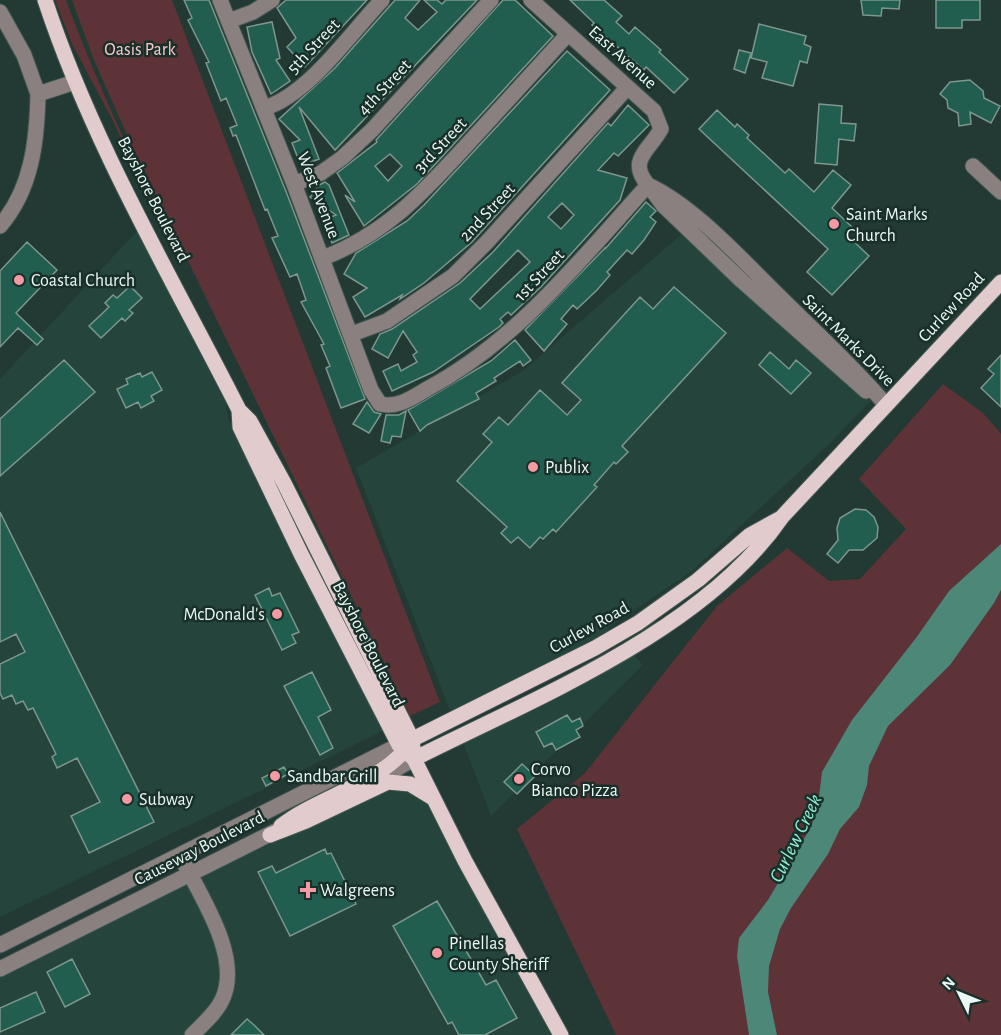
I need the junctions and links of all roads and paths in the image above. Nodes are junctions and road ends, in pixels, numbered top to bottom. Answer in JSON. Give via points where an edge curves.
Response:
{"nodes":[{"id":1,"x":45,"y":0,"type":"edge"},
{"id":2,"x":220,"y":0,"type":"edge"},
{"id":3,"x":272,"y":0,"type":"edge"},
{"id":4,"x":382,"y":0,"type":"edge"},
{"id":5,"x":490,"y":0,"type":"edge"},
{"id":6,"x":531,"y":0,"type":"edge"},
{"id":7,"x":0,"y":12,"type":"edge"},
{"id":8,"x":229,"y":21,"type":"junction"},
{"id":9,"x":568,"y":34,"type":"junction"},
{"id":10,"x":75,"y":82,"type":"junction"},
{"id":11,"x":627,"y":88,"type":"junction"},
{"id":12,"x":38,"y":94,"type":"junction"},
{"id":13,"x":265,"y":108,"type":"junction"},
{"id":14,"x":973,"y":166,"type":"dead end"},
{"id":15,"x":294,"y":184,"type":"junction"},
{"id":16,"x":648,"y":185,"type":"junction"},
{"id":17,"x":1001,"y":192,"type":"edge"},
{"id":18,"x":0,"y":226,"type":"edge"},
{"id":19,"x":323,"y":258,"type":"junction"},
{"id":20,"x":1001,"y":282,"type":"edge"},
{"id":21,"x":352,"y":334,"type":"junction"},
{"id":22,"x":381,"y":404,"type":"joint"},
{"id":23,"x":886,"y":405,"type":"junction"},
{"id":24,"x":782,"y":517,"type":"junction"},
{"id":25,"x":408,"y":749,"type":"junction"},
{"id":26,"x":433,"y":798,"type":"junction"},
{"id":27,"x":270,"y":835,"type":"junction"},
{"id":28,"x":180,"y":855,"type":"junction"},
{"id":29,"x":189,"y":875,"type":"junction"},
{"id":30,"x":0,"y":945,"type":"edge"},
{"id":31,"x":0,"y":969,"type":"edge"},
{"id":32,"x":192,"y":1035,"type":"edge"},
{"id":33,"x":561,"y":1035,"type":"edge"}],
"edges":[{"from":1,"to":10,"type":"main road","name":"Bayshore Boulevard"},
{"from":2,"to":8,"type":"street","name":"West Avenue"},
{"from":3,"to":8,"type":"street"},
{"from":4,"to":13,"type":"street","name":"5th Street","via":[[302,87],[281,103]]},
{"from":5,"to":15,"type":"street","name":"4th Street","via":[[372,130],[321,173]]},
{"from":6,"to":9,"type":"street","name":"East Avenue"},
{"from":7,"to":12,"type":"street","via":[[24,55]]},
{"from":8,"to":13,"type":"street","name":"West Avenue"},
{"from":9,"to":11,"type":"street","name":"East Avenue"},
{"from":9,"to":19,"type":"street","name":"3rd Street","via":[[418,198],[355,246]]},
{"from":10,"to":12,"type":"street"},
{"from":10,"to":25,"type":"main road","name":"Bayshore Boulevard","via":[[239,410],[250,421],[284,483]]},
{"from":11,"to":16,"type":"street","name":"East Avenue","via":[[654,111],[661,129],[641,157],[638,168]]},
{"from":11,"to":21,"type":"street","name":"2nd Street","via":[[453,276],[387,321]]},
{"from":12,"to":18,"type":"street","via":[[34,157],[22,190]]},
{"from":13,"to":15,"type":"street","name":"West Avenue"},
{"from":14,"to":17,"type":"street"},
{"from":15,"to":19,"type":"street","name":"West Avenue"},
{"from":16,"to":22,"type":"street","name":"1st Street","via":[[524,320],[479,359],[410,398],[392,406]]},
{"from":16,"to":23,"type":"street","name":"Saint Marks Drive","via":[[670,195],[752,270],[855,368]]},
{"from":19,"to":21,"type":"street","name":"West Avenue"},
{"from":20,"to":23,"type":"main road","name":"Curlew Road"},
{"from":21,"to":22,"type":"street","name":"West Avenue","via":[[371,390]]},
{"from":23,"to":24,"type":"main road","name":"Curlew Road"},
{"from":24,"to":25,"type":"main road","name":"Curlew Road","via":[[750,535],[698,580],[638,623]]},
{"from":24,"to":25,"type":"main road","name":"Curlew Road","via":[[762,546],[731,575],[660,629],[593,668]]},
{"from":25,"to":26,"type":"main road","name":"Bayshore Boulevard"},
{"from":25,"to":27,"type":"street","name":"Causeway Boulevard"},
{"from":25,"to":28,"type":"street","name":"Causeway Boulevard"},
{"from":26,"to":27,"type":"main road","via":[[410,784],[388,782]]},
{"from":26,"to":33,"type":"main road","name":"Bayshore Boulevard"},
{"from":27,"to":29,"type":"street","name":"Causeway Boulevard"},
{"from":28,"to":29,"type":"street"},
{"from":28,"to":30,"type":"street","name":"Causeway Boulevard"},
{"from":29,"to":31,"type":"street","name":"Causeway Boulevard"},
{"from":29,"to":32,"type":"street","via":[[223,942],[228,972],[222,1002]]}]}
